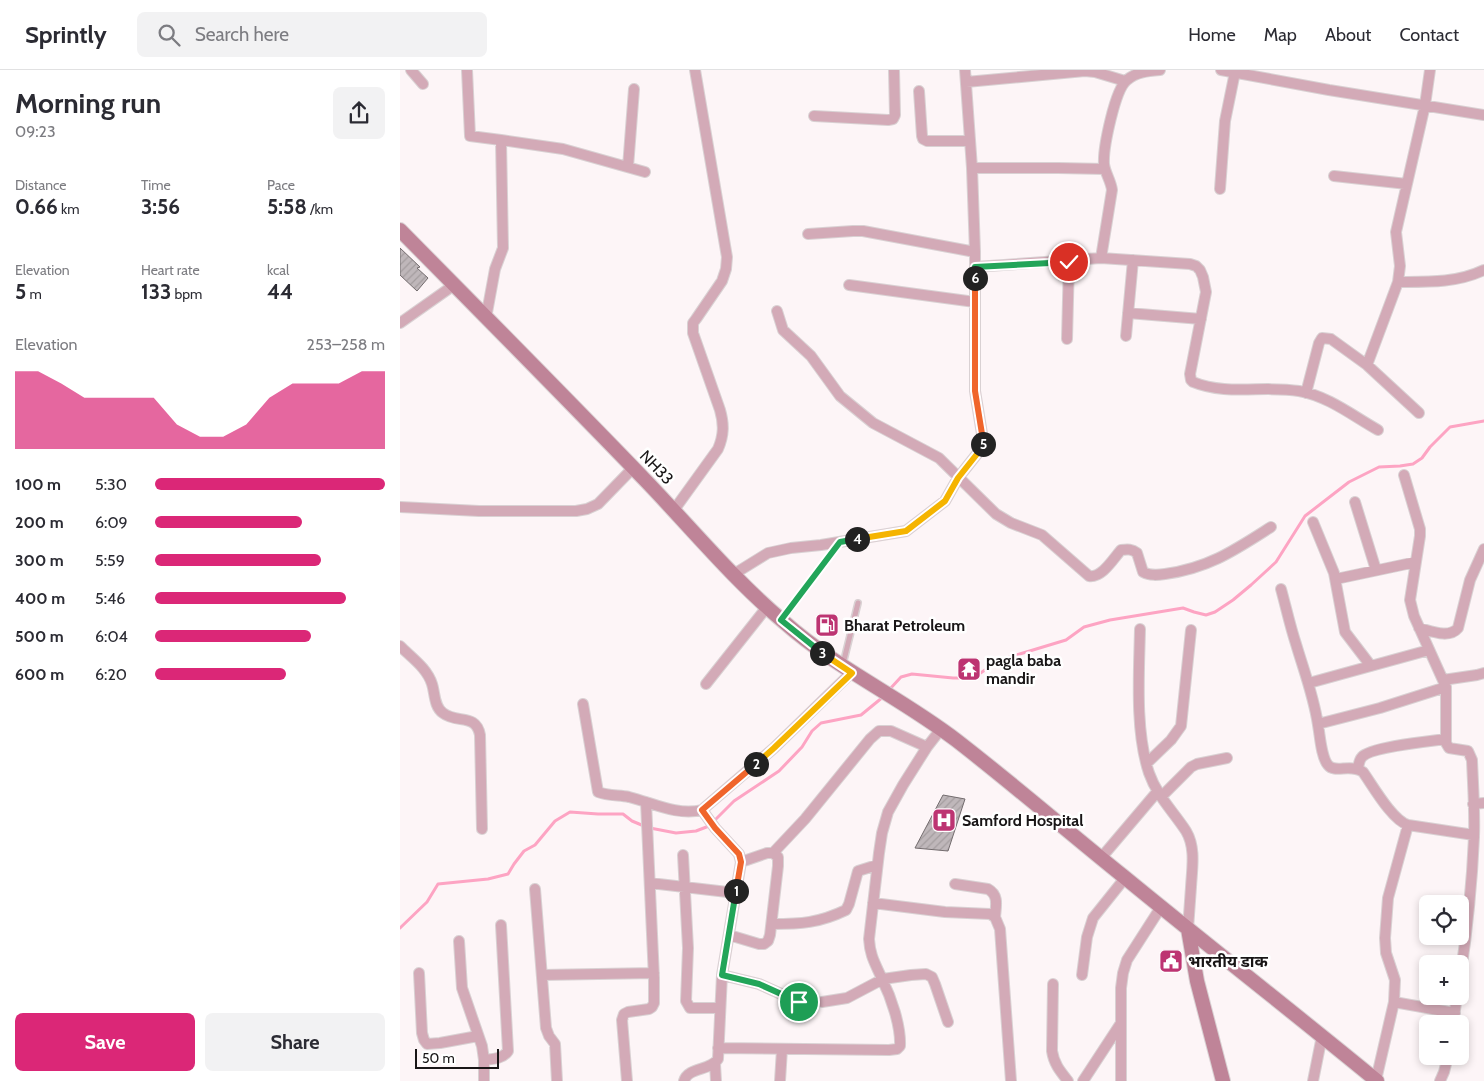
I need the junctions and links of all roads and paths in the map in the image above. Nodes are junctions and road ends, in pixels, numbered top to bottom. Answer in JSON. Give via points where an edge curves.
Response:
{"nodes":[{"id":1,"x":411,"y":70,"type":"edge"},
{"id":2,"x":467,"y":70,"type":"edge"},
{"id":3,"x":695,"y":70,"type":"edge"},
{"id":4,"x":894,"y":70,"type":"edge"},
{"id":5,"x":964,"y":70,"type":"edge"},
{"id":6,"x":1160,"y":70,"type":"edge"},
{"id":7,"x":1221,"y":70,"type":"edge"},
{"id":8,"x":1430,"y":70,"type":"edge"},
{"id":9,"x":1235,"y":72,"type":"junction"},
{"id":10,"x":1125,"y":81,"type":"junction"},
{"id":11,"x":966,"y":82,"type":"junction"},
{"id":12,"x":423,"y":84,"type":"dead end"},
{"id":13,"x":634,"y":89,"type":"dead end"},
{"id":14,"x":919,"y":91,"type":"dead end"},
{"id":15,"x":1425,"y":105,"type":"junction"},
{"id":16,"x":1484,"y":115,"type":"edge"},
{"id":17,"x":814,"y":116,"type":"dead end"},
{"id":18,"x":501,"y":140,"type":"junction"},
{"id":19,"x":970,"y":141,"type":"junction"},
{"id":20,"x":628,"y":167,"type":"junction"},
{"id":21,"x":972,"y":168,"type":"junction"},
{"id":22,"x":1105,"y":169,"type":"junction"},
{"id":23,"x":645,"y":172,"type":"dead end"},
{"id":24,"x":1334,"y":176,"type":"dead end"},
{"id":25,"x":1407,"y":184,"type":"junction"},
{"id":26,"x":1220,"y":189,"type":"dead end"},
{"id":27,"x":400,"y":230,"type":"edge"},
{"id":28,"x":808,"y":234,"type":"dead end"},
{"id":29,"x":975,"y":252,"type":"junction"},
{"id":30,"x":1101,"y":258,"type":"junction"},
{"id":31,"x":1133,"y":260,"type":"junction"},
{"id":32,"x":1069,"y":262,"type":"junction"},
{"id":33,"x":975,"y":267,"type":"junction"},
{"id":34,"x":1484,"y":270,"type":"edge"},
{"id":35,"x":1398,"y":282,"type":"junction"},
{"id":36,"x":454,"y":285,"type":"junction"},
{"id":37,"x":849,"y":285,"type":"dead end"},
{"id":38,"x":975,"y":302,"type":"junction"},
{"id":39,"x":777,"y":311,"type":"dead end"},
{"id":40,"x":1128,"y":312,"type":"junction"},
{"id":41,"x":486,"y":318,"type":"junction"},
{"id":42,"x":1201,"y":319,"type":"junction"},
{"id":43,"x":400,"y":323,"type":"edge"},
{"id":44,"x":1126,"y":336,"type":"dead end"},
{"id":45,"x":1068,"y":339,"type":"dead end"},
{"id":46,"x":1367,"y":365,"type":"junction"},
{"id":47,"x":1306,"y":393,"type":"junction"},
{"id":48,"x":1419,"y":413,"type":"dead end"},
{"id":49,"x":1378,"y":430,"type":"dead end"},
{"id":50,"x":633,"y":468,"type":"junction"},
{"id":51,"x":1404,"y":475,"type":"dead end"},
{"id":52,"x":958,"y":478,"type":"junction"},
{"id":53,"x":1355,"y":502,"type":"dead end"},
{"id":54,"x":400,"y":506,"type":"edge"},
{"id":55,"x":674,"y":510,"type":"junction"},
{"id":56,"x":1313,"y":522,"type":"dead end"},
{"id":57,"x":1272,"y":527,"type":"dead end"},
{"id":58,"x":840,"y":542,"type":"junction"},
{"id":59,"x":1484,"y":549,"type":"edge"},
{"id":60,"x":1416,"y":562,"type":"junction"},
{"id":61,"x":1376,"y":570,"type":"junction"},
{"id":62,"x":734,"y":574,"type":"junction"},
{"id":63,"x":1336,"y":579,"type":"junction"},
{"id":64,"x":1281,"y":588,"type":"dead end"},
{"id":65,"x":858,"y":603,"type":"dead end"},
{"id":66,"x":767,"y":607,"type":"junction"},
{"id":67,"x":781,"y":620,"type":"junction"},
{"id":68,"x":1419,"y":628,"type":"junction"},
{"id":69,"x":1140,"y":629,"type":"dead end"},
{"id":70,"x":1191,"y":630,"type":"dead end"},
{"id":71,"x":400,"y":646,"type":"edge"},
{"id":72,"x":1429,"y":650,"type":"junction"},
{"id":73,"x":405,"y":656,"type":"edge"},
{"id":74,"x":1371,"y":666,"type":"junction"},
{"id":75,"x":847,"y":670,"type":"junction"},
{"id":76,"x":1484,"y":672,"type":"edge"},
{"id":77,"x":1309,"y":683,"type":"junction"},
{"id":78,"x":706,"y":684,"type":"dead end"},
{"id":79,"x":1444,"y":684,"type":"junction"},
{"id":80,"x":583,"y":704,"type":"dead end"},
{"id":81,"x":1318,"y":724,"type":"junction"},
{"id":82,"x":942,"y":729,"type":"junction"},
{"id":83,"x":1446,"y":739,"type":"junction"},
{"id":84,"x":927,"y":747,"type":"junction"},
{"id":85,"x":1227,"y":758,"type":"dead end"},
{"id":86,"x":1147,"y":763,"type":"junction"},
{"id":87,"x":1358,"y":768,"type":"junction"},
{"id":88,"x":1159,"y":794,"type":"junction"},
{"id":89,"x":646,"y":802,"type":"junction"},
{"id":90,"x":1484,"y":803,"type":"edge"},
{"id":91,"x":1473,"y":804,"type":"junction"},
{"id":92,"x":704,"y":814,"type":"junction"},
{"id":93,"x":1408,"y":825,"type":"junction"},
{"id":94,"x":482,"y":829,"type":"dead end"},
{"id":95,"x":1474,"y":835,"type":"junction"},
{"id":96,"x":774,"y":853,"type":"junction"},
{"id":97,"x":683,"y":855,"type":"dead end"},
{"id":98,"x":1101,"y":858,"type":"junction"},
{"id":99,"x":741,"y":862,"type":"junction"},
{"id":100,"x":877,"y":865,"type":"junction"},
{"id":101,"x":1125,"y":878,"type":"junction"},
{"id":102,"x":650,"y":883,"type":"junction"},
{"id":103,"x":955,"y":884,"type":"dead end"},
{"id":104,"x":685,"y":887,"type":"junction"},
{"id":105,"x":535,"y":889,"type":"dead end"},
{"id":106,"x":736,"y":893,"type":"junction"},
{"id":107,"x":873,"y":904,"type":"junction"},
{"id":108,"x":1161,"y":907,"type":"junction"},
{"id":109,"x":995,"y":917,"type":"junction"},
{"id":110,"x":772,"y":924,"type":"junction"},
{"id":111,"x":501,"y":925,"type":"dead end"},
{"id":112,"x":1188,"y":929,"type":"junction"},
{"id":113,"x":729,"y":935,"type":"junction"},
{"id":114,"x":459,"y":941,"type":"dead end"},
{"id":115,"x":1463,"y":955,"type":"edge"},
{"id":116,"x":419,"y":973,"type":"dead end"},
{"id":117,"x":654,"y":973,"type":"junction"},
{"id":118,"x":542,"y":975,"type":"junction"},
{"id":119,"x":722,"y":975,"type":"junction"},
{"id":120,"x":1082,"y":975,"type":"dead end"},
{"id":121,"x":883,"y":979,"type":"junction"},
{"id":122,"x":1053,"y":984,"type":"dead end"},
{"id":123,"x":799,"y":1002,"type":"dead end"},
{"id":124,"x":822,"y":1002,"type":"dead end"},
{"id":125,"x":1394,"y":1002,"type":"junction"},
{"id":126,"x":1456,"y":1005,"type":"edge"},
{"id":127,"x":720,"y":1008,"type":"junction"},
{"id":128,"x":1455,"y":1013,"type":"joint"},
{"id":129,"x":948,"y":1022,"type":"dead end"},
{"id":130,"x":1121,"y":1022,"type":"junction"},
{"id":131,"x":478,"y":1036,"type":"junction"},
{"id":132,"x":1322,"y":1036,"type":"junction"},
{"id":133,"x":718,"y":1048,"type":"junction"},
{"id":134,"x":782,"y":1049,"type":"junction"},
{"id":135,"x":484,"y":1060,"type":"junction"},
{"id":136,"x":715,"y":1064,"type":"junction"},
{"id":137,"x":1446,"y":1065,"type":"edge"},
{"id":138,"x":1377,"y":1080,"type":"edge"},
{"id":139,"x":484,"y":1081,"type":"edge"},
{"id":140,"x":557,"y":1081,"type":"edge"},
{"id":141,"x":627,"y":1081,"type":"edge"},
{"id":142,"x":684,"y":1081,"type":"edge"},
{"id":143,"x":716,"y":1081,"type":"edge"},
{"id":144,"x":780,"y":1081,"type":"edge"},
{"id":145,"x":1011,"y":1081,"type":"edge"},
{"id":146,"x":1068,"y":1081,"type":"edge"},
{"id":147,"x":1084,"y":1081,"type":"edge"},
{"id":148,"x":1121,"y":1081,"type":"edge"},
{"id":149,"x":1223,"y":1081,"type":"edge"},
{"id":150,"x":1313,"y":1081,"type":"edge"},
{"id":151,"x":1440,"y":1081,"type":"edge"}],
"edges":[{"from":1,"to":12,"type":"street"},
{"from":2,"to":18,"type":"street","via":[[470,136]]},
{"from":3,"to":55,"type":"street","via":[[727,257],[722,281],[693,323],[693,333],[720,410],[723,432],[718,449]]},
{"from":4,"to":17,"type":"street","via":[[893,119]]},
{"from":5,"to":11,"type":"street"},
{"from":6,"to":10,"type":"street","via":[[1134,74]]},
{"from":7,"to":9,"type":"street"},
{"from":8,"to":15,"type":"street"},
{"from":9,"to":15,"type":"street"},
{"from":9,"to":26,"type":"street","via":[[1225,121]]},
{"from":10,"to":11,"type":"street","via":[[1085,71]]},
{"from":10,"to":22,"type":"street","via":[[1111,117]]},
{"from":11,"to":19,"type":"street"},
{"from":13,"to":20,"type":"street"},
{"from":14,"to":19,"type":"street","via":[[923,139]]},
{"from":15,"to":16,"type":"street"},
{"from":15,"to":25,"type":"street"},
{"from":18,"to":20,"type":"street","via":[[562,149]]},
{"from":18,"to":41,"type":"street","via":[[503,248],[495,269]]},
{"from":19,"to":21,"type":"street"},
{"from":20,"to":23,"type":"street"},
{"from":21,"to":22,"type":"street"},
{"from":21,"to":29,"type":"street"},
{"from":22,"to":30,"type":"street","via":[[1112,190]]},
{"from":24,"to":25,"type":"street"},
{"from":25,"to":35,"type":"street","via":[[1396,232],[1400,266]]},
{"from":27,"to":36,"type":"main road","name":"NH33"},
{"from":28,"to":29,"type":"street","via":[[863,231]]},
{"from":29,"to":33,"type":"street"},
{"from":30,"to":31,"type":"street"},
{"from":30,"to":32,"type":"street"},
{"from":31,"to":40,"type":"street"},
{"from":31,"to":42,"type":"street","via":[[1196,266],[1205,284]]},
{"from":32,"to":33,"type":"street"},
{"from":32,"to":45,"type":"street"},
{"from":33,"to":38,"type":"street"},
{"from":34,"to":35,"type":"street","via":[[1449,281]]},
{"from":35,"to":46,"type":"street"},
{"from":36,"to":41,"type":"main road","name":"NH33"},
{"from":36,"to":43,"type":"street"},
{"from":37,"to":38,"type":"street"},
{"from":38,"to":52,"type":"street","via":[[975,391],[983,445]]},
{"from":39,"to":52,"type":"street","via":[[783,330],[812,356],[840,396],[873,424],[939,458]]},
{"from":40,"to":42,"type":"street"},
{"from":40,"to":44,"type":"street"},
{"from":41,"to":50,"type":"main road","name":"NH33"},
{"from":42,"to":47,"type":"street","via":[[1190,374],[1193,382],[1225,390]]},
{"from":46,"to":47,"type":"street","via":[[1330,339],[1322,338]]},
{"from":46,"to":48,"type":"street"},
{"from":47,"to":49,"type":"street"},
{"from":50,"to":54,"type":"street","via":[[598,504],[576,510],[479,511]]},
{"from":50,"to":55,"type":"main road","name":"NH33"},
{"from":51,"to":60,"type":"street","via":[[1420,529]]},
{"from":52,"to":57,"type":"street","via":[[996,514],[1042,535],[1094,577],[1121,550],[1126,549],[1137,553],[1145,574],[1193,569],[1220,558]]},
{"from":52,"to":58,"type":"street","via":[[945,501],[906,531]]},
{"from":53,"to":61,"type":"street"},
{"from":55,"to":62,"type":"main road","name":"NH33"},
{"from":56,"to":63,"type":"street"},
{"from":58,"to":62,"type":"street","via":[[768,554]]},
{"from":58,"to":67,"type":"lane"},
{"from":59,"to":68,"type":"street","via":[[1470,580],[1454,633]]},
{"from":60,"to":61,"type":"street"},
{"from":60,"to":68,"type":"street","via":[[1410,600]]},
{"from":61,"to":63,"type":"street"},
{"from":62,"to":66,"type":"main road","name":"NH33"},
{"from":63,"to":74,"type":"street","via":[[1345,632]]},
{"from":64,"to":77,"type":"street"},
{"from":65,"to":75,"type":"lane"},
{"from":66,"to":67,"type":"main road","name":"NH33"},
{"from":66,"to":78,"type":"street"},
{"from":67,"to":75,"type":"main road","name":"NH33"},
{"from":68,"to":72,"type":"street"},
{"from":69,"to":86,"type":"street","via":[[1139,709]]},
{"from":70,"to":86,"type":"street","via":[[1181,726]]},
{"from":71,"to":73,"type":"street"},
{"from":72,"to":74,"type":"street"},
{"from":72,"to":79,"type":"street"},
{"from":73,"to":94,"type":"street","via":[[420,665],[430,677],[439,709],[446,715],[478,726]]},
{"from":74,"to":77,"type":"street"},
{"from":75,"to":82,"type":"main road","name":"NH33"},
{"from":75,"to":92,"type":"street","via":[[774,748]]},
{"from":76,"to":79,"type":"street"},
{"from":77,"to":81,"type":"street"},
{"from":79,"to":81,"type":"street","via":[[1380,708]]},
{"from":79,"to":83,"type":"street"},
{"from":80,"to":89,"type":"street","via":[[598,792]]},
{"from":81,"to":87,"type":"street","via":[[1326,764],[1336,769]]},
{"from":82,"to":84,"type":"street"},
{"from":82,"to":98,"type":"main road","name":"NH33"},
{"from":83,"to":87,"type":"street","via":[[1367,753],[1362,756]]},
{"from":83,"to":91,"type":"street","via":[[1448,748],[1468,751],[1470,755]]},
{"from":84,"to":96,"type":"street","via":[[891,731],[879,732]]},
{"from":84,"to":100,"type":"street","via":[[888,812]]},
{"from":85,"to":88,"type":"street","via":[[1196,764]]},
{"from":86,"to":88,"type":"street"},
{"from":87,"to":93,"type":"street","via":[[1393,814]]},
{"from":88,"to":98,"type":"street"},
{"from":88,"to":112,"type":"street","via":[[1186,832],[1192,850]]},
{"from":89,"to":92,"type":"street","via":[[683,813]]},
{"from":89,"to":102,"type":"street"},
{"from":90,"to":91,"type":"street"},
{"from":91,"to":95,"type":"street"},
{"from":92,"to":99,"type":"street","via":[[739,854]]},
{"from":93,"to":95,"type":"street"},
{"from":93,"to":125,"type":"street","via":[[1388,898],[1384,938],[1395,980]]},
{"from":95,"to":115,"type":"street"},
{"from":96,"to":99,"type":"street"},
{"from":96,"to":110,"type":"street","via":[[778,857],[778,866]]},
{"from":97,"to":104,"type":"street"},
{"from":98,"to":101,"type":"main road","name":"NH33"},
{"from":99,"to":106,"type":"street"},
{"from":100,"to":107,"type":"street"},
{"from":100,"to":110,"type":"street","via":[[858,871],[846,910],[813,922]]},
{"from":101,"to":108,"type":"main road","name":"NH33"},
{"from":101,"to":120,"type":"street","via":[[1093,918]]},
{"from":102,"to":104,"type":"street"},
{"from":102,"to":117,"type":"street"},
{"from":103,"to":109,"type":"street","via":[[993,892],[996,896]]},
{"from":104,"to":106,"type":"street"},
{"from":104,"to":127,"type":"street","via":[[687,1005],[694,1009]]},
{"from":105,"to":118,"type":"street"},
{"from":106,"to":113,"type":"street"},
{"from":107,"to":109,"type":"street"},
{"from":107,"to":121,"type":"street","via":[[870,953]]},
{"from":108,"to":112,"type":"main road","name":"NH33"},
{"from":108,"to":130,"type":"street","via":[[1127,960],[1121,988]]},
{"from":109,"to":145,"type":"street","via":[[1000,929]]},
{"from":110,"to":113,"type":"street","via":[[768,941],[764,944]]},
{"from":111,"to":135,"type":"street","via":[[508,1051],[501,1057]]},
{"from":112,"to":132,"type":"main road","name":"NH33"},
{"from":112,"to":149,"type":"main road","via":[[1196,981]]},
{"from":113,"to":119,"type":"street"},
{"from":114,"to":131,"type":"street","via":[[462,988]]},
{"from":116,"to":131,"type":"street","via":[[422,1033],[427,1044]]},
{"from":117,"to":118,"type":"street"},
{"from":117,"to":141,"type":"street","via":[[652,1007],[628,1012],[622,1020]]},
{"from":118,"to":140,"type":"street","via":[[546,1028],[555,1044]]},
{"from":119,"to":123,"type":"street","via":[[759,984]]},
{"from":119,"to":127,"type":"street"},
{"from":121,"to":124,"type":"street","via":[[848,998]]},
{"from":121,"to":129,"type":"street","via":[[922,974],[932,977]]},
{"from":121,"to":134,"type":"street","via":[[893,1006],[900,1046],[889,1050]]},
{"from":122,"to":146,"type":"street","via":[[1052,1051],[1054,1062]]},
{"from":125,"to":128,"type":"street"},
{"from":125,"to":138,"type":"street"},
{"from":126,"to":128,"type":"street"},
{"from":127,"to":133,"type":"street"},
{"from":130,"to":147,"type":"street"},
{"from":130,"to":148,"type":"street"},
{"from":131,"to":135,"type":"street"},
{"from":132,"to":138,"type":"main road","name":"NH33"},
{"from":132,"to":150,"type":"street"},
{"from":133,"to":134,"type":"street"},
{"from":133,"to":136,"type":"street"},
{"from":134,"to":144,"type":"street"},
{"from":135,"to":139,"type":"street"},
{"from":136,"to":142,"type":"street","via":[[689,1074]]},
{"from":136,"to":143,"type":"street"},
{"from":137,"to":151,"type":"street"}]}
